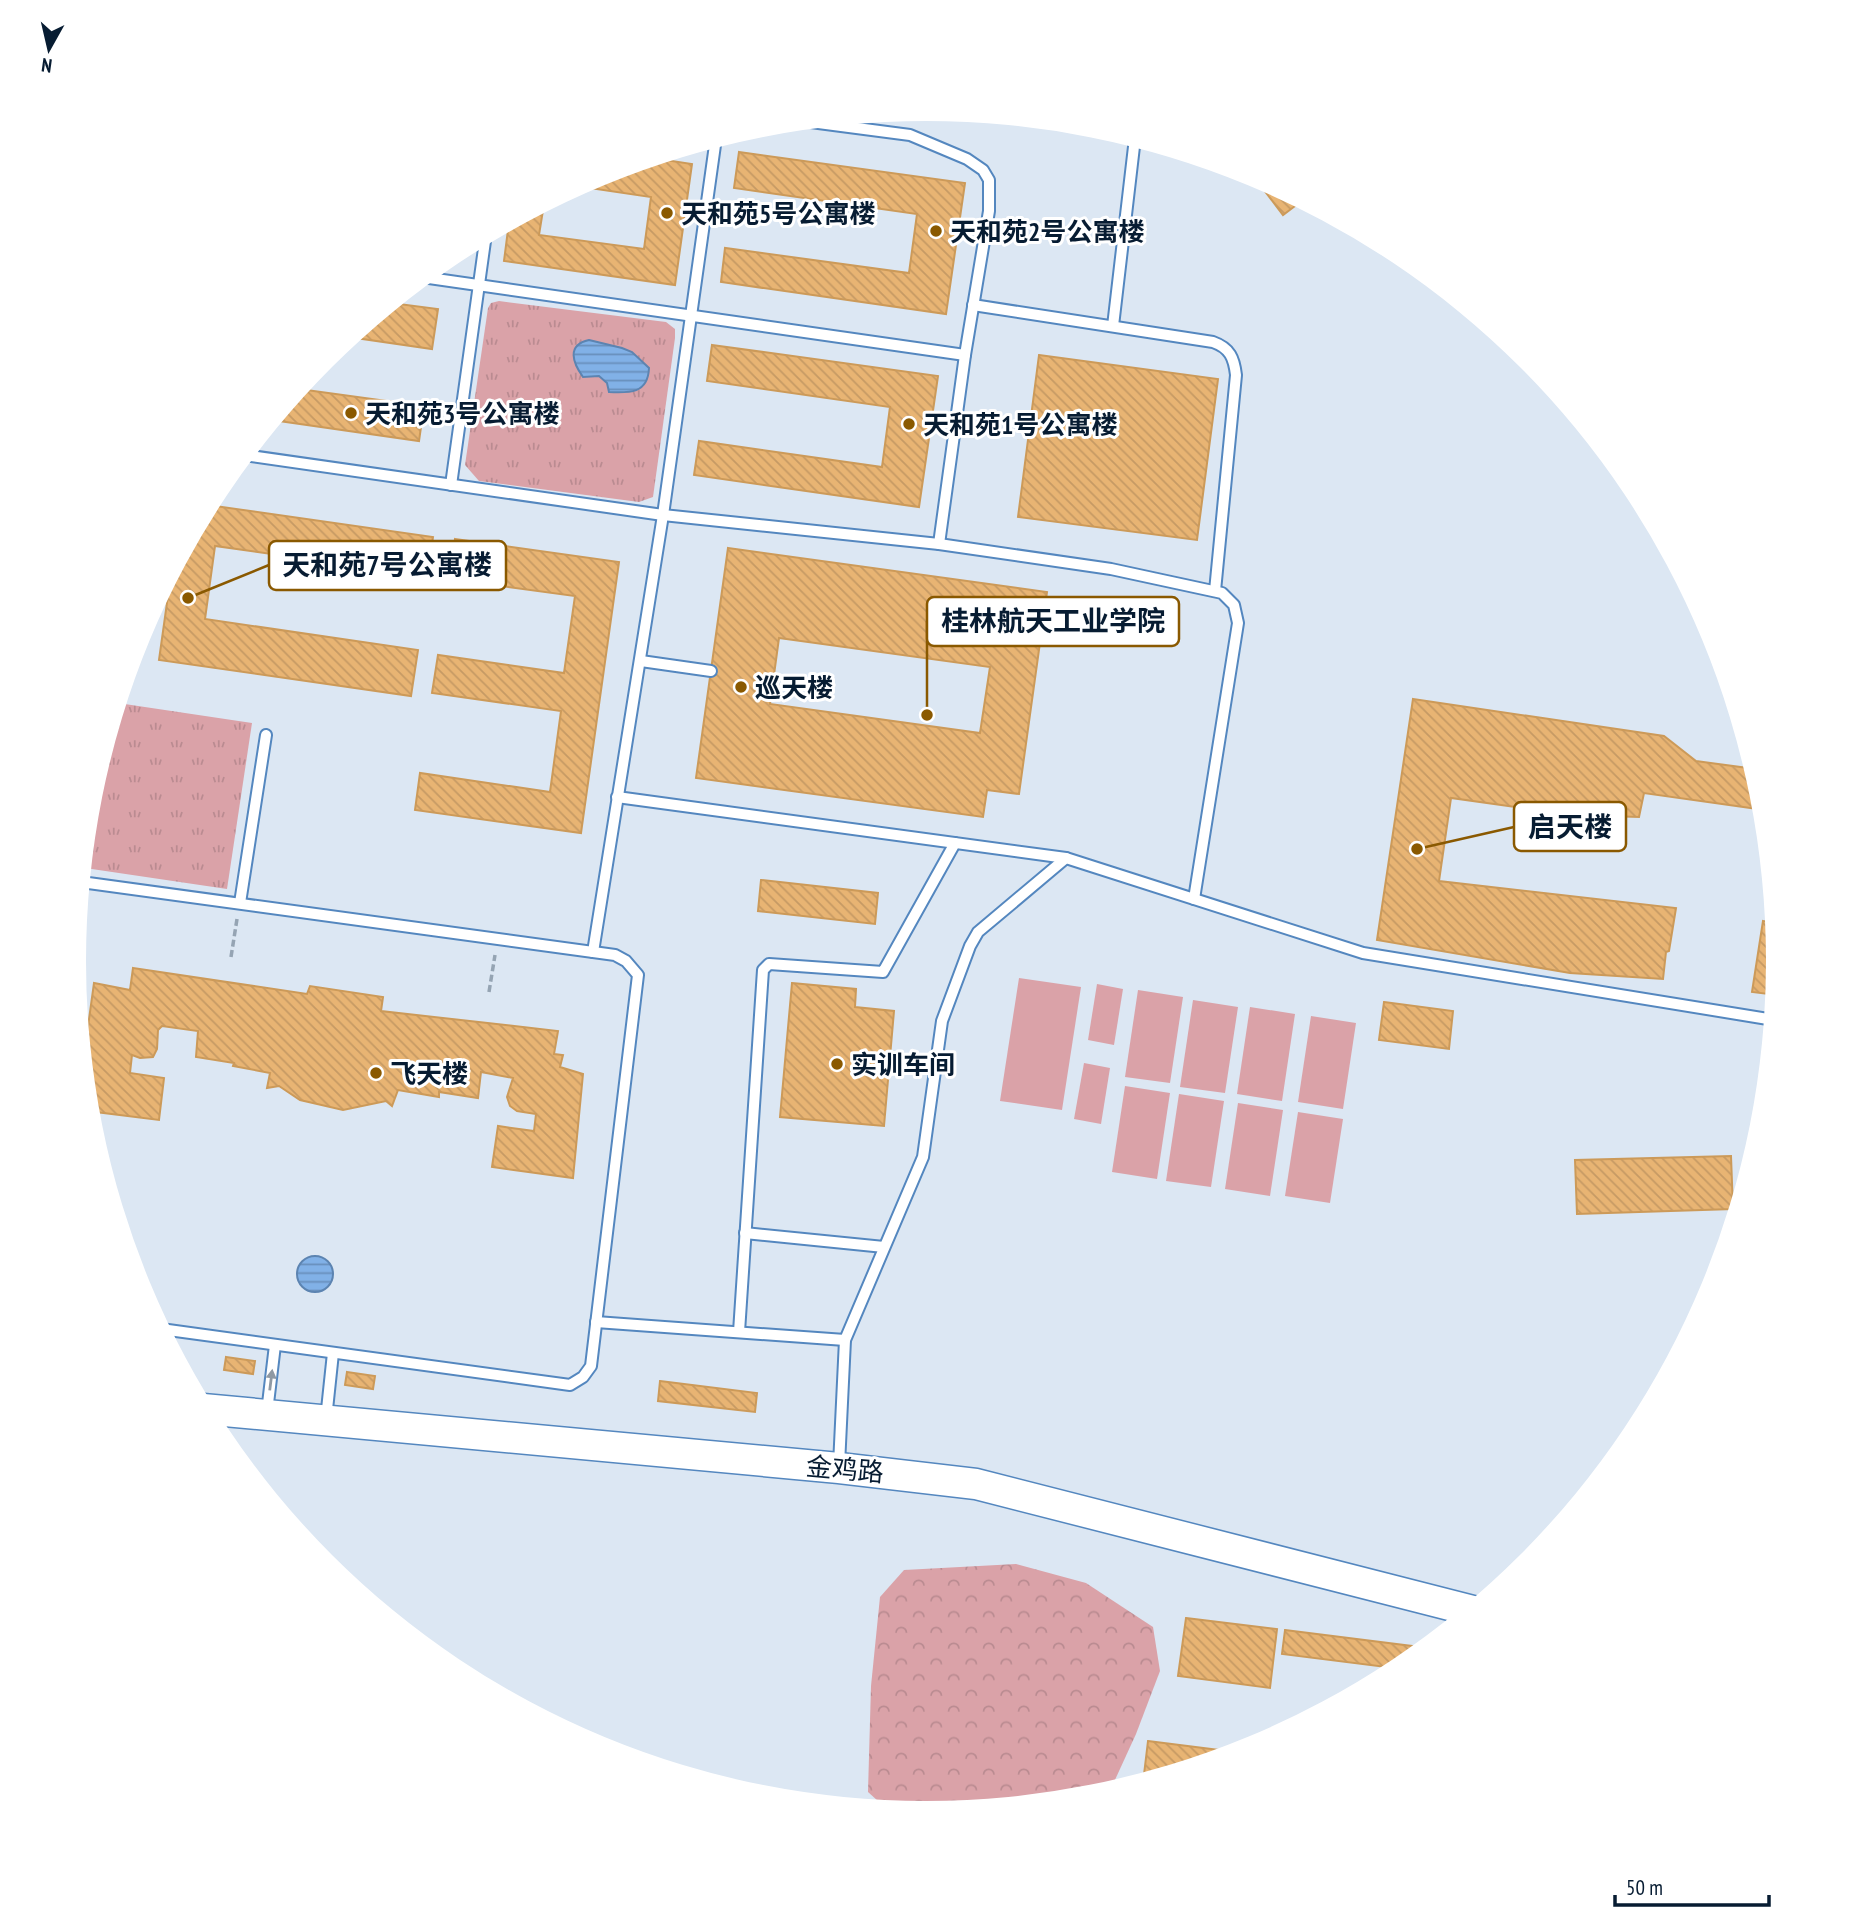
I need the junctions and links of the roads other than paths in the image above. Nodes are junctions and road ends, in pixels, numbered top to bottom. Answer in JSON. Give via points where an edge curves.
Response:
{"nodes":[{"id":1,"x":840,"y":126,"type":"edge"},
{"id":2,"x":1134,"y":147,"type":"edge"},
{"id":3,"x":715,"y":148,"type":"edge"},
{"id":4,"x":484,"y":247,"type":"edge"},
{"id":5,"x":436,"y":279,"type":"edge"},
{"id":6,"x":478,"y":285,"type":"junction"},
{"id":7,"x":973,"y":305,"type":"junction"},
{"id":8,"x":691,"y":316,"type":"junction"},
{"id":9,"x":1113,"y":326,"type":"junction"},
{"id":10,"x":965,"y":355,"type":"junction"},
{"id":11,"x":254,"y":456,"type":"edge"},
{"id":12,"x":451,"y":485,"type":"junction"},
{"id":13,"x":663,"y":515,"type":"junction"},
{"id":14,"x":939,"y":544,"type":"junction"},
{"id":15,"x":1215,"y":591,"type":"junction"},
{"id":16,"x":641,"y":661,"type":"junction"},
{"id":17,"x":711,"y":670,"type":"dead end"},
{"id":18,"x":266,"y":735,"type":"dead end"},
{"id":19,"x":617,"y":797,"type":"junction"},
{"id":20,"x":955,"y":843,"type":"junction"},
{"id":21,"x":1066,"y":858,"type":"junction"},
{"id":22,"x":90,"y":883,"type":"edge"},
{"id":23,"x":1194,"y":899,"type":"junction"},
{"id":24,"x":240,"y":903,"type":"junction"},
{"id":25,"x":593,"y":952,"type":"junction"},
{"id":26,"x":1765,"y":1018,"type":"edge"},
{"id":27,"x":745,"y":1233,"type":"junction"},
{"id":28,"x":884,"y":1247,"type":"junction"},
{"id":29,"x":596,"y":1322,"type":"junction"},
{"id":30,"x":171,"y":1330,"type":"edge"},
{"id":31,"x":738,"y":1332,"type":"junction"},
{"id":32,"x":306,"y":1335,"type":"dead end"},
{"id":33,"x":845,"y":1340,"type":"junction"},
{"id":34,"x":275,"y":1345,"type":"junction"},
{"id":35,"x":304,"y":1349,"type":"junction"},
{"id":36,"x":333,"y":1353,"type":"junction"},
{"id":37,"x":215,"y":1410,"type":"edge"},
{"id":38,"x":267,"y":1414,"type":"junction"},
{"id":39,"x":326,"y":1421,"type":"junction"},
{"id":40,"x":839,"y":1468,"type":"junction"},
{"id":41,"x":1463,"y":1608,"type":"edge"}],
"edges":[{"from":1,"to":7,"type":"lane","via":[[910,135],[983,170],[990,194]]},
{"from":2,"to":9,"type":"lane"},
{"from":3,"to":8,"type":"lane"},
{"from":4,"to":6,"type":"lane"},
{"from":5,"to":6,"type":"lane"},
{"from":6,"to":8,"type":"lane"},
{"from":6,"to":12,"type":"lane"},
{"from":7,"to":9,"type":"lane"},
{"from":7,"to":10,"type":"lane"},
{"from":8,"to":10,"type":"lane"},
{"from":8,"to":13,"type":"lane"},
{"from":9,"to":15,"type":"lane","via":[[1213,342],[1231,354],[1236,375]]},
{"from":10,"to":14,"type":"lane"},
{"from":11,"to":12,"type":"lane"},
{"from":12,"to":13,"type":"lane"},
{"from":13,"to":14,"type":"lane"},
{"from":13,"to":16,"type":"lane"},
{"from":14,"to":15,"type":"lane","via":[[1111,569]]},
{"from":15,"to":23,"type":"lane","via":[[1234,605],[1238,623]]},
{"from":16,"to":17,"type":"lane"},
{"from":16,"to":19,"type":"lane"},
{"from":18,"to":24,"type":"lane"},
{"from":19,"to":20,"type":"lane"},
{"from":19,"to":25,"type":"lane"},
{"from":20,"to":21,"type":"lane"},
{"from":20,"to":27,"type":"lane","via":[[883,972],[769,964],[763,970]]},
{"from":21,"to":23,"type":"lane"},
{"from":21,"to":28,"type":"lane","via":[[978,932],[970,946],[942,1021],[923,1157]]},
{"from":22,"to":24,"type":"lane"},
{"from":23,"to":26,"type":"lane","via":[[1363,953]]},
{"from":24,"to":25,"type":"lane"},
{"from":25,"to":29,"type":"lane","via":[[615,955],[638,975]]},
{"from":27,"to":28,"type":"lane"},
{"from":27,"to":31,"type":"lane"},
{"from":28,"to":33,"type":"lane"},
{"from":29,"to":31,"type":"lane"},
{"from":29,"to":36,"type":"lane","via":[[588,1372],[570,1385]]},
{"from":30,"to":34,"type":"lane"},
{"from":31,"to":33,"type":"lane"},
{"from":32,"to":35,"type":"lane"},
{"from":33,"to":40,"type":"lane"},
{"from":34,"to":35,"type":"lane"},
{"from":38,"to":34,"type":"lane","one_way":true},
{"from":35,"to":36,"type":"lane"},
{"from":36,"to":39,"type":"lane"},
{"from":37,"to":38,"type":"main road","name":"金鸡路"},
{"from":38,"to":39,"type":"main road","name":"金鸡路"},
{"from":39,"to":40,"type":"main road","name":"金鸡路"},
{"from":40,"to":41,"type":"main road","name":"金鸡路","via":[[976,1484]]}]}
